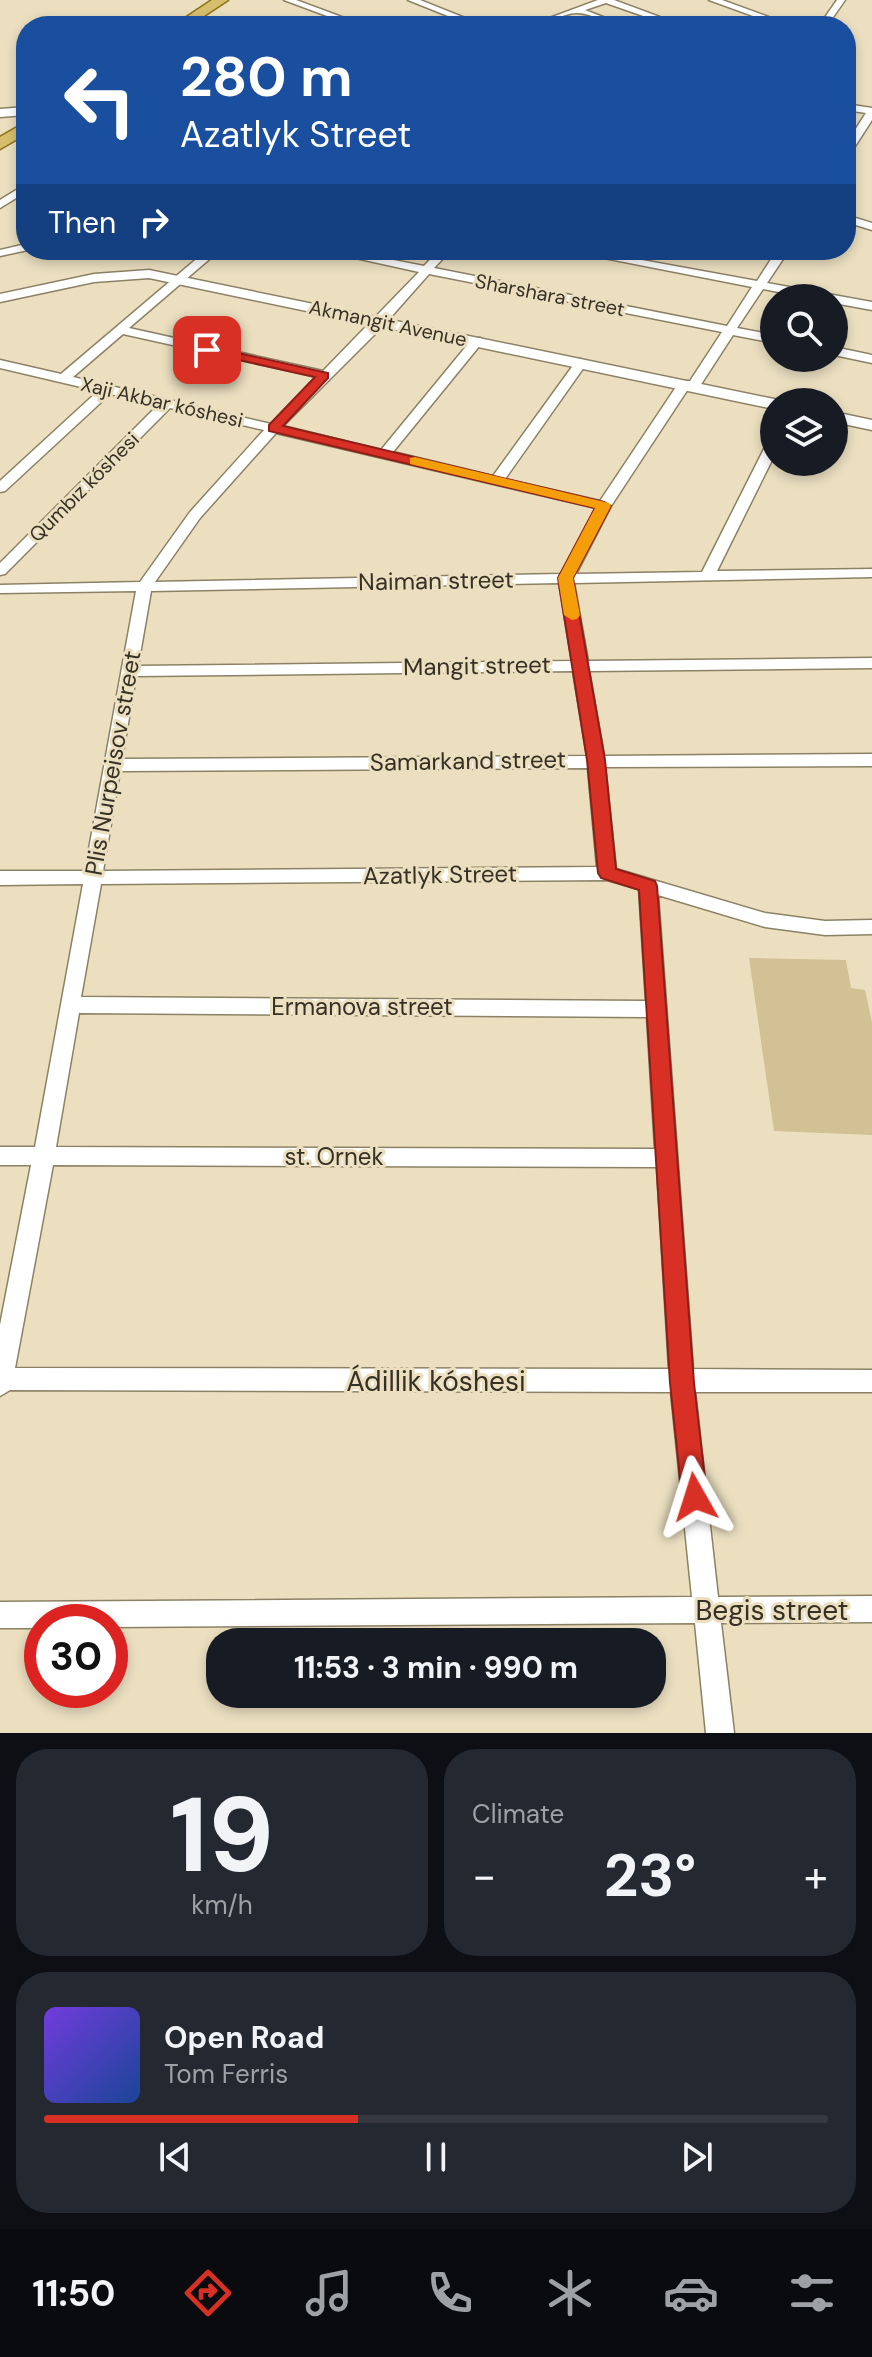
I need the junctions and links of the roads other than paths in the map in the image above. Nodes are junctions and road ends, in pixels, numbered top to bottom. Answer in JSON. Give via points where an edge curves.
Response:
{"nodes":[{"id":1,"x":221,"y":0,"type":"edge"},
{"id":2,"x":288,"y":0,"type":"edge"},
{"id":3,"x":412,"y":0,"type":"edge"},
{"id":4,"x":606,"y":0,"type":"edge"},
{"id":5,"x":713,"y":0,"type":"edge"},
{"id":6,"x":576,"y":10,"type":"junction"},
{"id":7,"x":196,"y":16,"type":"edge"},
{"id":8,"x":332,"y":16,"type":"edge"},
{"id":9,"x":454,"y":16,"type":"edge"},
{"id":10,"x":560,"y":16,"type":"edge"},
{"id":11,"x":593,"y":16,"type":"edge"},
{"id":12,"x":652,"y":16,"type":"edge"},
{"id":13,"x":761,"y":16,"type":"edge"},
{"id":14,"x":872,"y":112,"type":"edge"},
{"id":15,"x":856,"y":137,"type":"edge"},
{"id":16,"x":202,"y":260,"type":"edge"},
{"id":17,"x":376,"y":260,"type":"edge"},
{"id":18,"x":436,"y":260,"type":"edge"},
{"id":19,"x":623,"y":260,"type":"edge"},
{"id":20,"x":776,"y":260,"type":"edge"},
{"id":21,"x":426,"y":270,"type":"junction"},
{"id":22,"x":180,"y":279,"type":"junction"},
{"id":23,"x":759,"y":285,"type":"junction"},
{"id":24,"x":0,"y":298,"type":"edge"},
{"id":25,"x":848,"y":301,"type":"edge"},
{"id":26,"x":872,"y":306,"type":"edge"},
{"id":27,"x":380,"y":321,"type":"junction"},
{"id":28,"x":120,"y":330,"type":"junction"},
{"id":29,"x":730,"y":331,"type":"junction"},
{"id":30,"x":760,"y":336,"type":"edge"},
{"id":31,"x":477,"y":341,"type":"junction"},
{"id":32,"x":848,"y":354,"type":"edge"},
{"id":33,"x":872,"y":359,"type":"edge"},
{"id":34,"x":581,"y":363,"type":"junction"},
{"id":35,"x":3,"y":367,"type":"edge"},
{"id":36,"x":323,"y":375,"type":"junction"},
{"id":37,"x":63,"y":379,"type":"junction"},
{"id":38,"x":689,"y":385,"type":"junction"},
{"id":39,"x":108,"y":389,"type":"junction"},
{"id":40,"x":760,"y":401,"type":"edge"},
{"id":41,"x":168,"y":403,"type":"junction"},
{"id":42,"x":848,"y":420,"type":"edge"},
{"id":43,"x":872,"y":425,"type":"edge"},
{"id":44,"x":274,"y":428,"type":"junction"},
{"id":45,"x":385,"y":454,"type":"junction"},
{"id":46,"x":760,"y":471,"type":"edge"},
{"id":47,"x":497,"y":480,"type":"junction"},
{"id":48,"x":0,"y":488,"type":"edge"},
{"id":49,"x":604,"y":506,"type":"junction"},
{"id":50,"x":0,"y":571,"type":"edge"},
{"id":51,"x":872,"y":573,"type":"edge"},
{"id":52,"x":707,"y":576,"type":"junction"},
{"id":53,"x":566,"y":578,"type":"junction"},
{"id":54,"x":144,"y":587,"type":"junction"},
{"id":55,"x":0,"y":589,"type":"edge"},
{"id":56,"x":872,"y":663,"type":"edge"},
{"id":57,"x":580,"y":664,"type":"junction"},
{"id":58,"x":129,"y":671,"type":"junction"},
{"id":59,"x":596,"y":760,"type":"junction"},
{"id":60,"x":872,"y":760,"type":"edge"},
{"id":61,"x":112,"y":765,"type":"junction"},
{"id":62,"x":607,"y":873,"type":"junction"},
{"id":63,"x":0,"y":878,"type":"edge"},
{"id":64,"x":92,"y":879,"type":"junction"},
{"id":65,"x":648,"y":886,"type":"junction"},
{"id":66,"x":872,"y":927,"type":"edge"},
{"id":67,"x":69,"y":1005,"type":"junction"},
{"id":68,"x":655,"y":1009,"type":"junction"},
{"id":69,"x":44,"y":1155,"type":"junction"},
{"id":70,"x":0,"y":1156,"type":"edge"},
{"id":71,"x":668,"y":1158,"type":"junction"},
{"id":72,"x":0,"y":1381,"type":"edge"},
{"id":73,"x":872,"y":1381,"type":"edge"},
{"id":74,"x":682,"y":1383,"type":"junction"},
{"id":75,"x":872,"y":1609,"type":"edge"},
{"id":76,"x":707,"y":1610,"type":"junction"},
{"id":77,"x":0,"y":1615,"type":"edge"},
{"id":78,"x":720,"y":1733,"type":"edge"}],
"edges":[{"from":1,"to":7,"type":"main road"},
{"from":2,"to":8,"type":"street"},
{"from":3,"to":9,"type":"street"},
{"from":4,"to":6,"type":"street"},
{"from":4,"to":12,"type":"street"},
{"from":5,"to":13,"type":"street"},
{"from":6,"to":10,"type":"street"},
{"from":6,"to":11,"type":"street"},
{"from":14,"to":15,"type":"street"},
{"from":16,"to":22,"type":"street"},
{"from":17,"to":21,"type":"street","name":"Sharshara street"},
{"from":18,"to":21,"type":"street","name":"Plis Nurpeisov street"},
{"from":19,"to":23,"type":"street"},
{"from":20,"to":23,"type":"street"},
{"from":21,"to":27,"type":"street","name":"Plis Nurpeisov street"},
{"from":21,"to":29,"type":"street","name":"Sharshara street"},
{"from":22,"to":24,"type":"street","name":"Akmangit Avenue","via":[[120,274]]},
{"from":22,"to":27,"type":"street","name":"Akmangit Avenue"},
{"from":22,"to":28,"type":"street"},
{"from":23,"to":29,"type":"street"},
{"from":25,"to":26,"type":"street"},
{"from":27,"to":31,"type":"street","name":"Akmangit Avenue"},
{"from":27,"to":36,"type":"street","name":"Plis Nurpeisov street"},
{"from":28,"to":36,"type":"street"},
{"from":28,"to":37,"type":"street"},
{"from":29,"to":30,"type":"street","name":"Sharshara street"},
{"from":29,"to":38,"type":"street"},
{"from":31,"to":34,"type":"street","name":"Akmangit Avenue"},
{"from":31,"to":45,"type":"street"},
{"from":32,"to":33,"type":"street"},
{"from":34,"to":38,"type":"street","name":"Akmangit Avenue"},
{"from":34,"to":47,"type":"street"},
{"from":35,"to":37,"type":"street","name":"Xaji Akbar kóshesi"},
{"from":36,"to":44,"type":"street","name":"Plis Nurpeisov street"},
{"from":37,"to":39,"type":"street","name":"Xaji Akbar kóshesi"},
{"from":38,"to":40,"type":"street","name":"Akmangit Avenue"},
{"from":38,"to":49,"type":"street"},
{"from":39,"to":41,"type":"street","name":"Xaji Akbar kóshesi"},
{"from":39,"to":48,"type":"street"},
{"from":41,"to":44,"type":"street","name":"Xaji Akbar kóshesi"},
{"from":41,"to":50,"type":"street","name":"Qumbız kóshesi"},
{"from":42,"to":43,"type":"street"},
{"from":44,"to":45,"type":"street","name":"Xaji Akbar kóshesi"},
{"from":44,"to":54,"type":"street","name":"Plis Nurpeisov street","via":[[170,544]]},
{"from":45,"to":47,"type":"street","name":"Xaji Akbar kóshesi"},
{"from":46,"to":52,"type":"street"},
{"from":47,"to":49,"type":"street","name":"Xaji Akbar kóshesi"},
{"from":49,"to":53,"type":"street"},
{"from":51,"to":52,"type":"street","name":"Naiman street"},
{"from":52,"to":53,"type":"street","name":"Naiman street"},
{"from":53,"to":54,"type":"street","name":"Naiman street"},
{"from":53,"to":57,"type":"street"},
{"from":54,"to":55,"type":"street","name":"Naiman street"},
{"from":54,"to":58,"type":"street","name":"Plis Nurpeisov street"},
{"from":56,"to":57,"type":"street","name":"Mangit street"},
{"from":57,"to":58,"type":"street","name":"Mangit street"},
{"from":57,"to":59,"type":"street"},
{"from":58,"to":61,"type":"street","name":"Plis Nurpeisov street"},
{"from":59,"to":60,"type":"street","name":"Samarkand street"},
{"from":59,"to":61,"type":"street","name":"Samarkand street"},
{"from":59,"to":62,"type":"street"},
{"from":61,"to":64,"type":"street","name":"Plis Nurpeisov street"},
{"from":62,"to":64,"type":"street","name":"Azatlyk Street"},
{"from":62,"to":65,"type":"street","name":"Azatlyk Street"},
{"from":63,"to":64,"type":"street","name":"Azatlyk Street"},
{"from":64,"to":67,"type":"street","name":"Plis Nurpeisov street"},
{"from":65,"to":66,"type":"street","name":"Azatlyk Street","via":[[765,920],[825,928]]},
{"from":65,"to":68,"type":"street"},
{"from":67,"to":68,"type":"street","name":"Ermanova street"},
{"from":67,"to":69,"type":"street","name":"Plis Nurpeisov street"},
{"from":68,"to":71,"type":"street"},
{"from":69,"to":70,"type":"street","name":"st. Ornek"},
{"from":69,"to":71,"type":"street","name":"st. Ornek"},
{"from":69,"to":72,"type":"street","name":"Plis Nurpeisov street"},
{"from":71,"to":74,"type":"street"},
{"from":72,"to":74,"type":"street","name":"Ádillik kóshesi"},
{"from":73,"to":74,"type":"street","name":"Ádillik kóshesi"},
{"from":74,"to":76,"type":"street"},
{"from":75,"to":76,"type":"street","name":"Begis street"},
{"from":76,"to":77,"type":"street","name":"Begis street"},
{"from":76,"to":78,"type":"street"}]}
